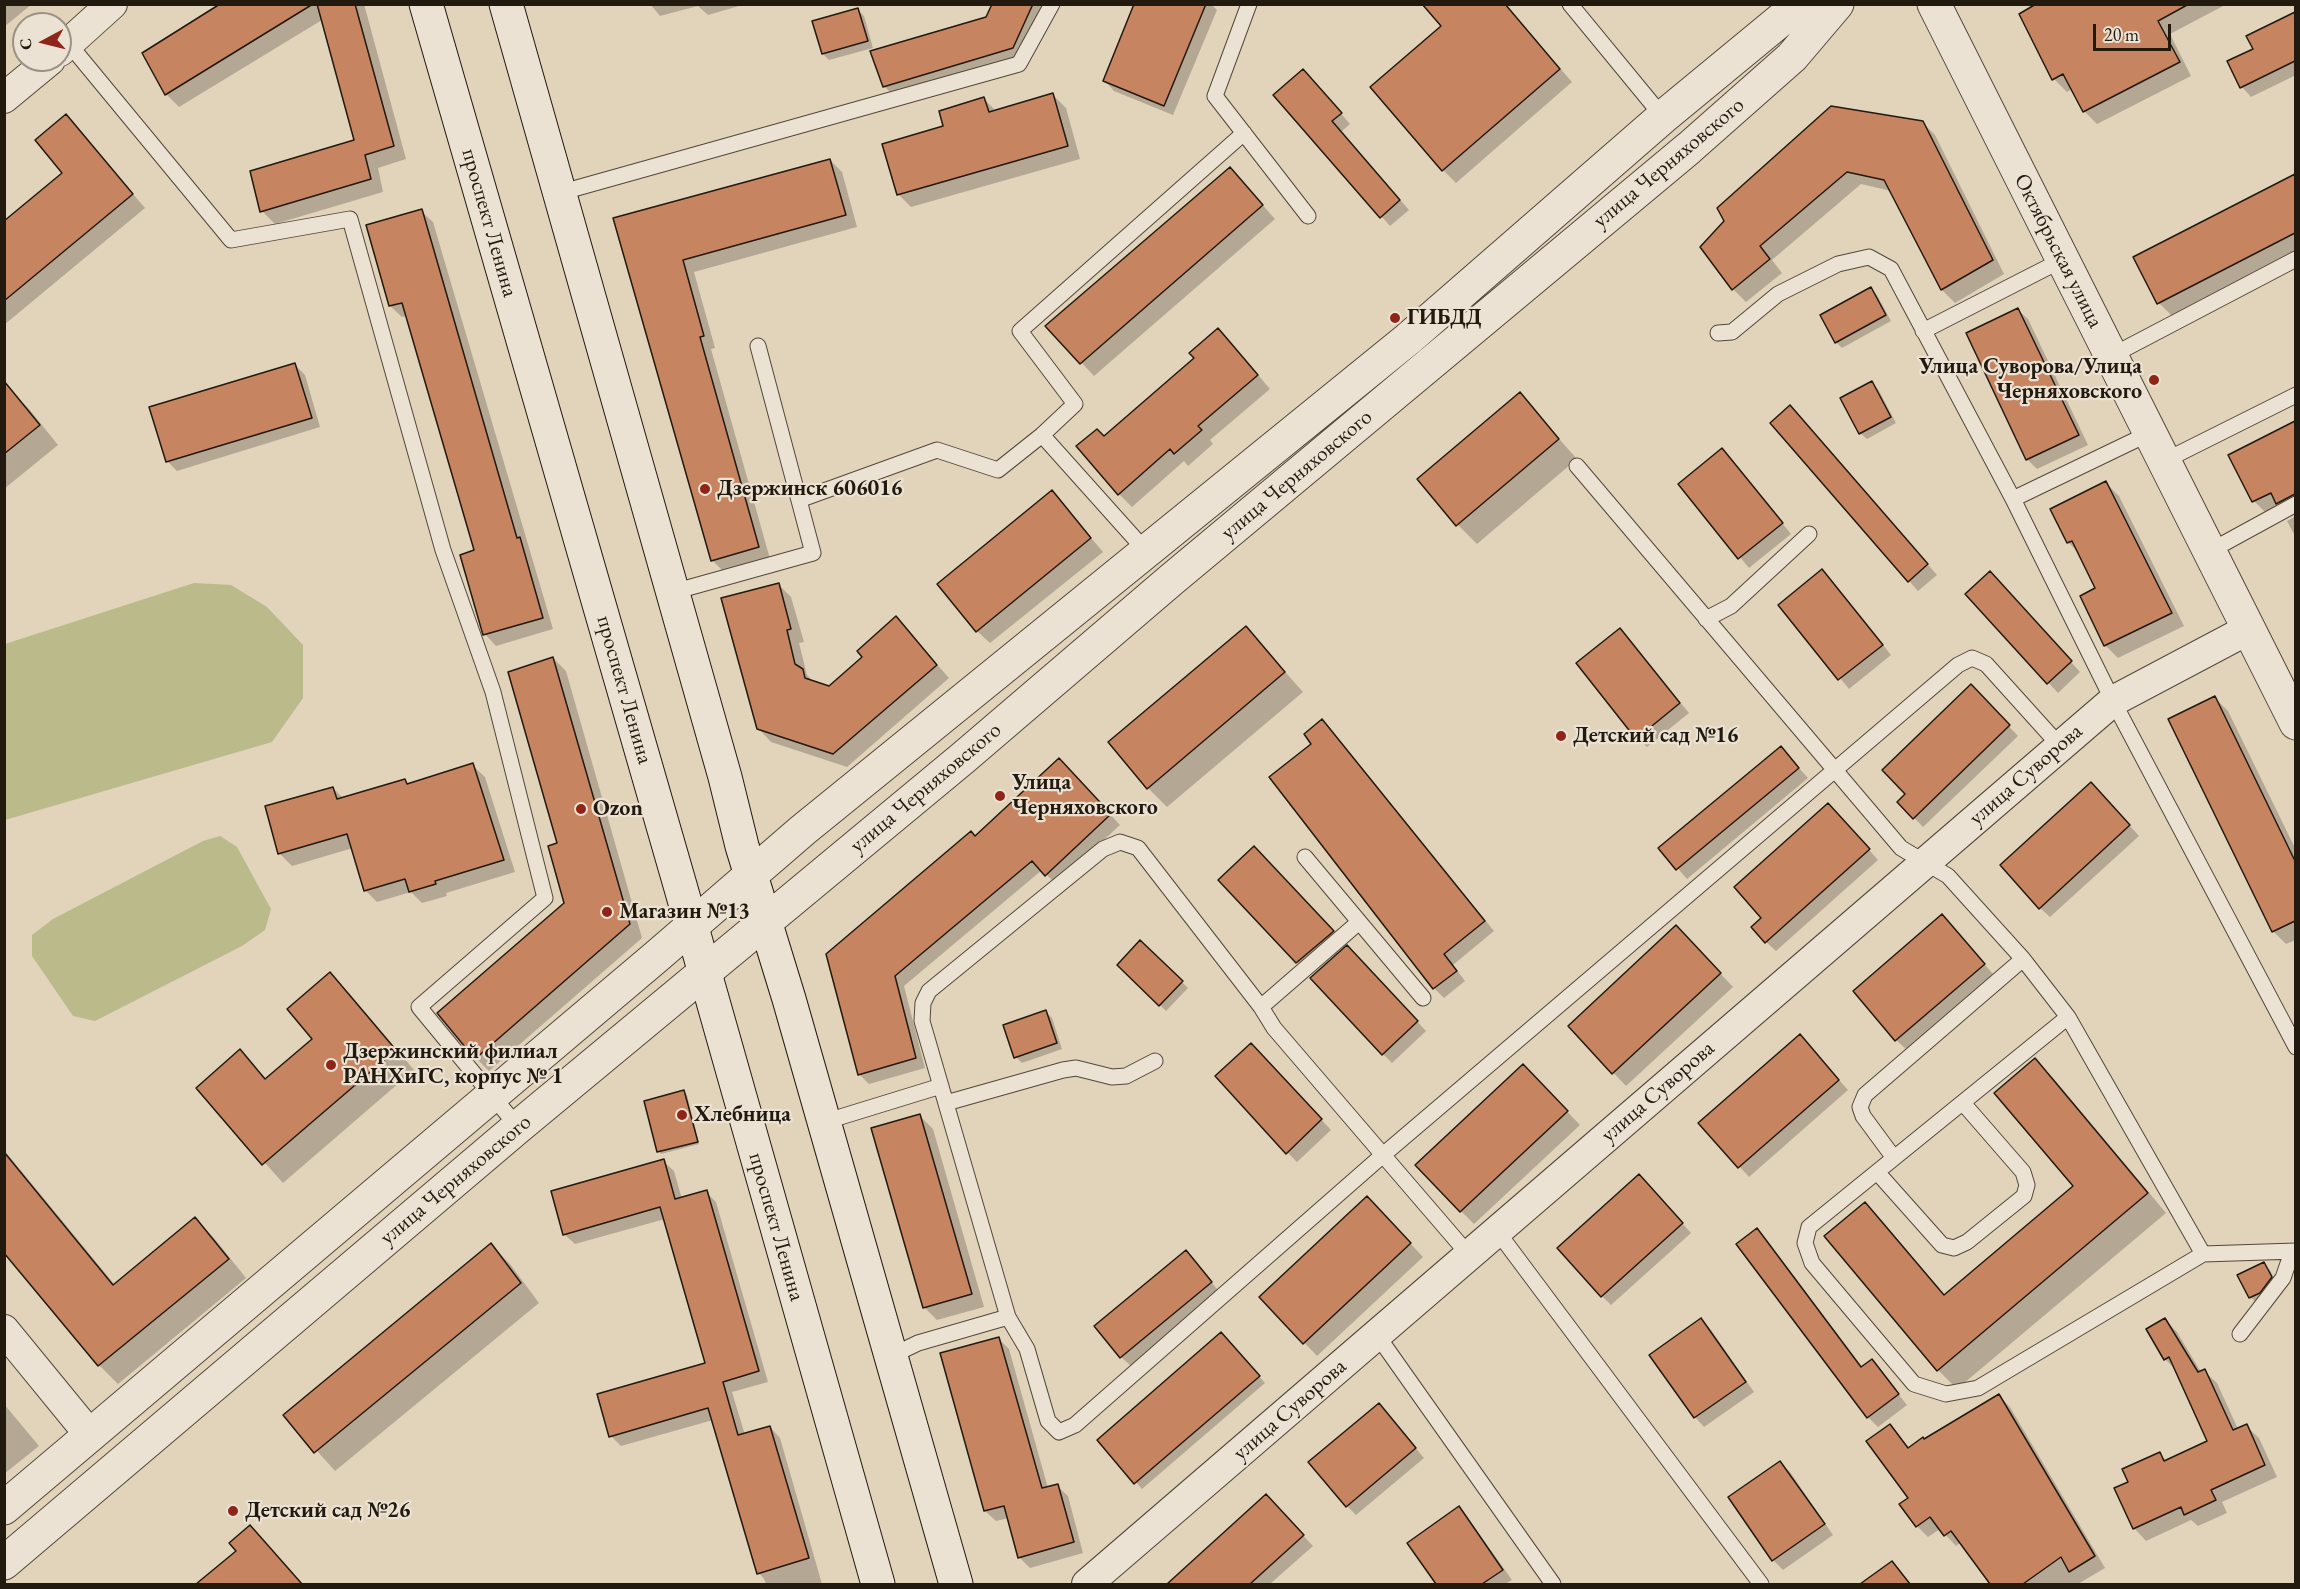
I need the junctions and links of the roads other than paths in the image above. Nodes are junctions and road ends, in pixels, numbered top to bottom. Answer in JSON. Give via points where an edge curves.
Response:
{"nodes":[{"id":1,"x":112,"y":4,"type":"edge"},
{"id":2,"x":426,"y":4,"type":"edge"},
{"id":3,"x":506,"y":4,"type":"edge"},
{"id":4,"x":1052,"y":4,"type":"edge"},
{"id":5,"x":1249,"y":4,"type":"edge"},
{"id":6,"x":1570,"y":4,"type":"edge"},
{"id":7,"x":1800,"y":4,"type":"edge"},
{"id":8,"x":1838,"y":4,"type":"edge"},
{"id":9,"x":1934,"y":4,"type":"edge"},
{"id":10,"x":72,"y":41,"type":"edge"},
{"id":11,"x":72,"y":65,"type":"edge"},
{"id":12,"x":36,"y":72,"type":"edge"},
{"id":13,"x":4,"y":98,"type":"edge"},
{"id":14,"x":1663,"y":117,"type":"junction"},
{"id":15,"x":1244,"y":133,"type":"junction"},
{"id":16,"x":559,"y":193,"type":"junction"},
{"id":17,"x":1308,"y":216,"type":"dead end"},
{"id":18,"x":2295,"y":259,"type":"edge"},
{"id":19,"x":2062,"y":260,"type":"junction"},
{"id":20,"x":1923,"y":331,"type":"junction"},
{"id":21,"x":1718,"y":333,"type":"dead end"},
{"id":22,"x":758,"y":346,"type":"dead end"},
{"id":23,"x":2111,"y":356,"type":"junction"},
{"id":24,"x":2295,"y":395,"type":"edge"},
{"id":25,"x":1042,"y":435,"type":"junction"},
{"id":26,"x":2157,"y":447,"type":"junction"},
{"id":27,"x":1577,"y":466,"type":"dead end"},
{"id":28,"x":2013,"y":498,"type":"junction"},
{"id":29,"x":799,"y":500,"type":"junction"},
{"id":30,"x":2295,"y":504,"type":"edge"},
{"id":31,"x":1809,"y":534,"type":"dead end"},
{"id":32,"x":1145,"y":550,"type":"junction"},
{"id":33,"x":2210,"y":551,"type":"junction"},
{"id":34,"x":673,"y":592,"type":"junction"},
{"id":35,"x":1706,"y":619,"type":"junction"},
{"id":36,"x":2249,"y":629,"type":"junction"},
{"id":37,"x":2113,"y":701,"type":"junction"},
{"id":38,"x":2295,"y":723,"type":"edge"},
{"id":39,"x":2060,"y":746,"type":"junction"},
{"id":40,"x":1834,"y":770,"type":"junction"},
{"id":41,"x":1305,"y":857,"type":"dead end"},
{"id":42,"x":1925,"y":863,"type":"junction"},
{"id":43,"x":751,"y":874,"type":"junction"},
{"id":44,"x":766,"y":921,"type":"junction"},
{"id":45,"x":1359,"y":922,"type":"junction"},
{"id":46,"x":691,"y":926,"type":"junction"},
{"id":47,"x":2023,"y":959,"type":"junction"},
{"id":48,"x":704,"y":972,"type":"junction"},
{"id":49,"x":1423,"y":998,"type":"dead end"},
{"id":50,"x":1262,"y":1007,"type":"junction"},
{"id":51,"x":2068,"y":1017,"type":"junction"},
{"id":52,"x":2295,"y":1047,"type":"edge"},
{"id":53,"x":1155,"y":1061,"type":"dead end"},
{"id":54,"x":941,"y":1086,"type":"junction"},
{"id":55,"x":492,"y":1095,"type":"junction"},
{"id":56,"x":1963,"y":1102,"type":"junction"},
{"id":57,"x":946,"y":1103,"type":"junction"},
{"id":58,"x":824,"y":1122,"type":"junction"},
{"id":59,"x":518,"y":1127,"type":"junction"},
{"id":60,"x":1383,"y":1155,"type":"junction"},
{"id":61,"x":1894,"y":1158,"type":"junction"},
{"id":62,"x":1877,"y":1172,"type":"junction"},
{"id":63,"x":1497,"y":1231,"type":"junction"},
{"id":64,"x":2294,"y":1251,"type":"edge"},
{"id":65,"x":2203,"y":1254,"type":"junction"},
{"id":66,"x":1469,"y":1255,"type":"junction"},
{"id":67,"x":1008,"y":1317,"type":"junction"},
{"id":68,"x":4,"y":1330,"type":"edge"},
{"id":69,"x":2240,"y":1334,"type":"dead end"},
{"id":70,"x":1377,"y":1335,"type":"junction"},
{"id":71,"x":891,"y":1356,"type":"junction"},
{"id":72,"x":90,"y":1435,"type":"junction"},
{"id":73,"x":117,"y":1468,"type":"junction"},
{"id":74,"x":4,"y":1508,"type":"edge"},
{"id":75,"x":4,"y":1563,"type":"edge"},
{"id":76,"x":1101,"y":1580,"type":"edge"},
{"id":77,"x":878,"y":1584,"type":"edge"},
{"id":78,"x":956,"y":1584,"type":"edge"},
{"id":79,"x":1553,"y":1584,"type":"edge"},
{"id":80,"x":1761,"y":1584,"type":"edge"}],
"edges":[{"from":1,"to":10,"type":"street"},
{"from":2,"to":46,"type":"street","name":"проспект Ленина"},
{"from":3,"to":16,"type":"street"},
{"from":4,"to":16,"type":"lane","via":[[1018,63]]},
{"from":5,"to":15,"type":"lane","via":[[1215,96]]},
{"from":6,"to":14,"type":"lane"},
{"from":7,"to":14,"type":"street"},
{"from":8,"to":44,"type":"street","name":"улица Черняховского","via":[[1792,57],[1689,148]]},
{"from":9,"to":19,"type":"street","name":"Октябрьская улица"},
{"from":11,"to":55,"type":"lane","via":[[231,240],[350,219],[443,550],[493,692],[545,898],[418,1007]]},
{"from":12,"to":13,"type":"street"},
{"from":14,"to":32,"type":"street","via":[[1408,339]]},
{"from":15,"to":17,"type":"lane"},
{"from":15,"to":25,"type":"lane","via":[[1020,331],[1075,404]]},
{"from":16,"to":34,"type":"street"},
{"from":18,"to":23,"type":"lane"},
{"from":19,"to":20,"type":"lane"},
{"from":19,"to":23,"type":"street","name":"Октябрьская улица"},
{"from":20,"to":21,"type":"lane","via":[[1890,269],[1869,257],[1838,264],[1778,294],[1732,332]]},
{"from":20,"to":28,"type":"lane"},
{"from":22,"to":29,"type":"lane"},
{"from":23,"to":26,"type":"street","name":"Октябрьская улица"},
{"from":24,"to":26,"type":"lane"},
{"from":25,"to":29,"type":"lane","via":[[998,470],[937,450]]},
{"from":25,"to":32,"type":"lane"},
{"from":26,"to":28,"type":"lane"},
{"from":26,"to":33,"type":"street","name":"Октябрьская улица"},
{"from":27,"to":35,"type":"lane"},
{"from":28,"to":37,"type":"lane"},
{"from":29,"to":34,"type":"lane","via":[[813,553]]},
{"from":30,"to":33,"type":"lane"},
{"from":31,"to":35,"type":"lane","via":[[1731,606]]},
{"from":32,"to":43,"type":"street"},
{"from":33,"to":36,"type":"street","name":"Октябрьская улица"},
{"from":34,"to":43,"type":"street"},
{"from":35,"to":40,"type":"lane"},
{"from":36,"to":37,"type":"street","name":"улица Суворова"},
{"from":36,"to":38,"type":"street","name":"Октябрьская улица"},
{"from":37,"to":39,"type":"street","name":"улица Суворова"},
{"from":37,"to":52,"type":"lane"},
{"from":39,"to":40,"type":"lane","via":[[1986,664],[1972,658],[1958,665]]},
{"from":39,"to":42,"type":"street","name":"улица Суворова"},
{"from":40,"to":42,"type":"lane","via":[[1901,848]]},
{"from":40,"to":60,"type":"lane"},
{"from":41,"to":45,"type":"lane"},
{"from":42,"to":47,"type":"lane","via":[[1948,876]]},
{"from":42,"to":63,"type":"street","name":"улица Суворова"},
{"from":43,"to":44,"type":"street"},
{"from":43,"to":46,"type":"street"},
{"from":44,"to":48,"type":"street","name":"улица Черняховского"},
{"from":44,"to":58,"type":"street"},
{"from":45,"to":49,"type":"lane"},
{"from":45,"to":50,"type":"lane"},
{"from":46,"to":48,"type":"street","name":"проспект Ленина"},
{"from":46,"to":55,"type":"street"},
{"from":47,"to":51,"type":"lane"},
{"from":47,"to":61,"type":"lane","via":[[1865,1095],[1860,1107],[1863,1116]]},
{"from":48,"to":59,"type":"street","name":"улица Черняховского"},
{"from":48,"to":77,"type":"street","name":"проспект Ленина"},
{"from":50,"to":54,"type":"lane","via":[[1138,848],[1120,842],[1103,849],[929,991],[923,1003],[922,1021]]},
{"from":50,"to":60,"type":"lane","via":[[1274,1028]]},
{"from":51,"to":56,"type":"lane"},
{"from":51,"to":65,"type":"lane"},
{"from":53,"to":57,"type":"lane","via":[[1126,1076],[1112,1077],[1076,1068],[1064,1070]]},
{"from":54,"to":57,"type":"lane"},
{"from":54,"to":58,"type":"lane"},
{"from":55,"to":59,"type":"lane"},
{"from":55,"to":72,"type":"street"},
{"from":56,"to":61,"type":"lane"},
{"from":56,"to":62,"type":"lane","via":[[2023,1172],[2027,1185],[2024,1196],[2007,1210],[1967,1242],[1954,1248],[1942,1245]]},
{"from":57,"to":67,"type":"lane"},
{"from":58,"to":71,"type":"street"},
{"from":59,"to":73,"type":"street","name":"улица Черняховского"},
{"from":60,"to":66,"type":"lane"},
{"from":60,"to":67,"type":"lane","via":[[1075,1425],[1059,1432],[1048,1421],[1027,1349]]},
{"from":61,"to":62,"type":"lane"},
{"from":62,"to":65,"type":"lane","via":[[1809,1227],[1805,1243],[1812,1263],[1914,1384],[1946,1394],[1978,1388]]},
{"from":63,"to":66,"type":"street","name":"улица Суворова"},
{"from":63,"to":80,"type":"lane"},
{"from":64,"to":65,"type":"lane"},
{"from":64,"to":69,"type":"lane","via":[[2283,1278]]},
{"from":66,"to":70,"type":"street","name":"улица Суворова"},
{"from":67,"to":71,"type":"lane","via":[[918,1343]]},
{"from":68,"to":72,"type":"street"},
{"from":70,"to":76,"type":"street","name":"улица Суворова"},
{"from":70,"to":79,"type":"lane"},
{"from":71,"to":78,"type":"street"},
{"from":72,"to":73,"type":"street"},
{"from":72,"to":74,"type":"street"},
{"from":73,"to":75,"type":"street","name":"улица Черняховского"}]}
